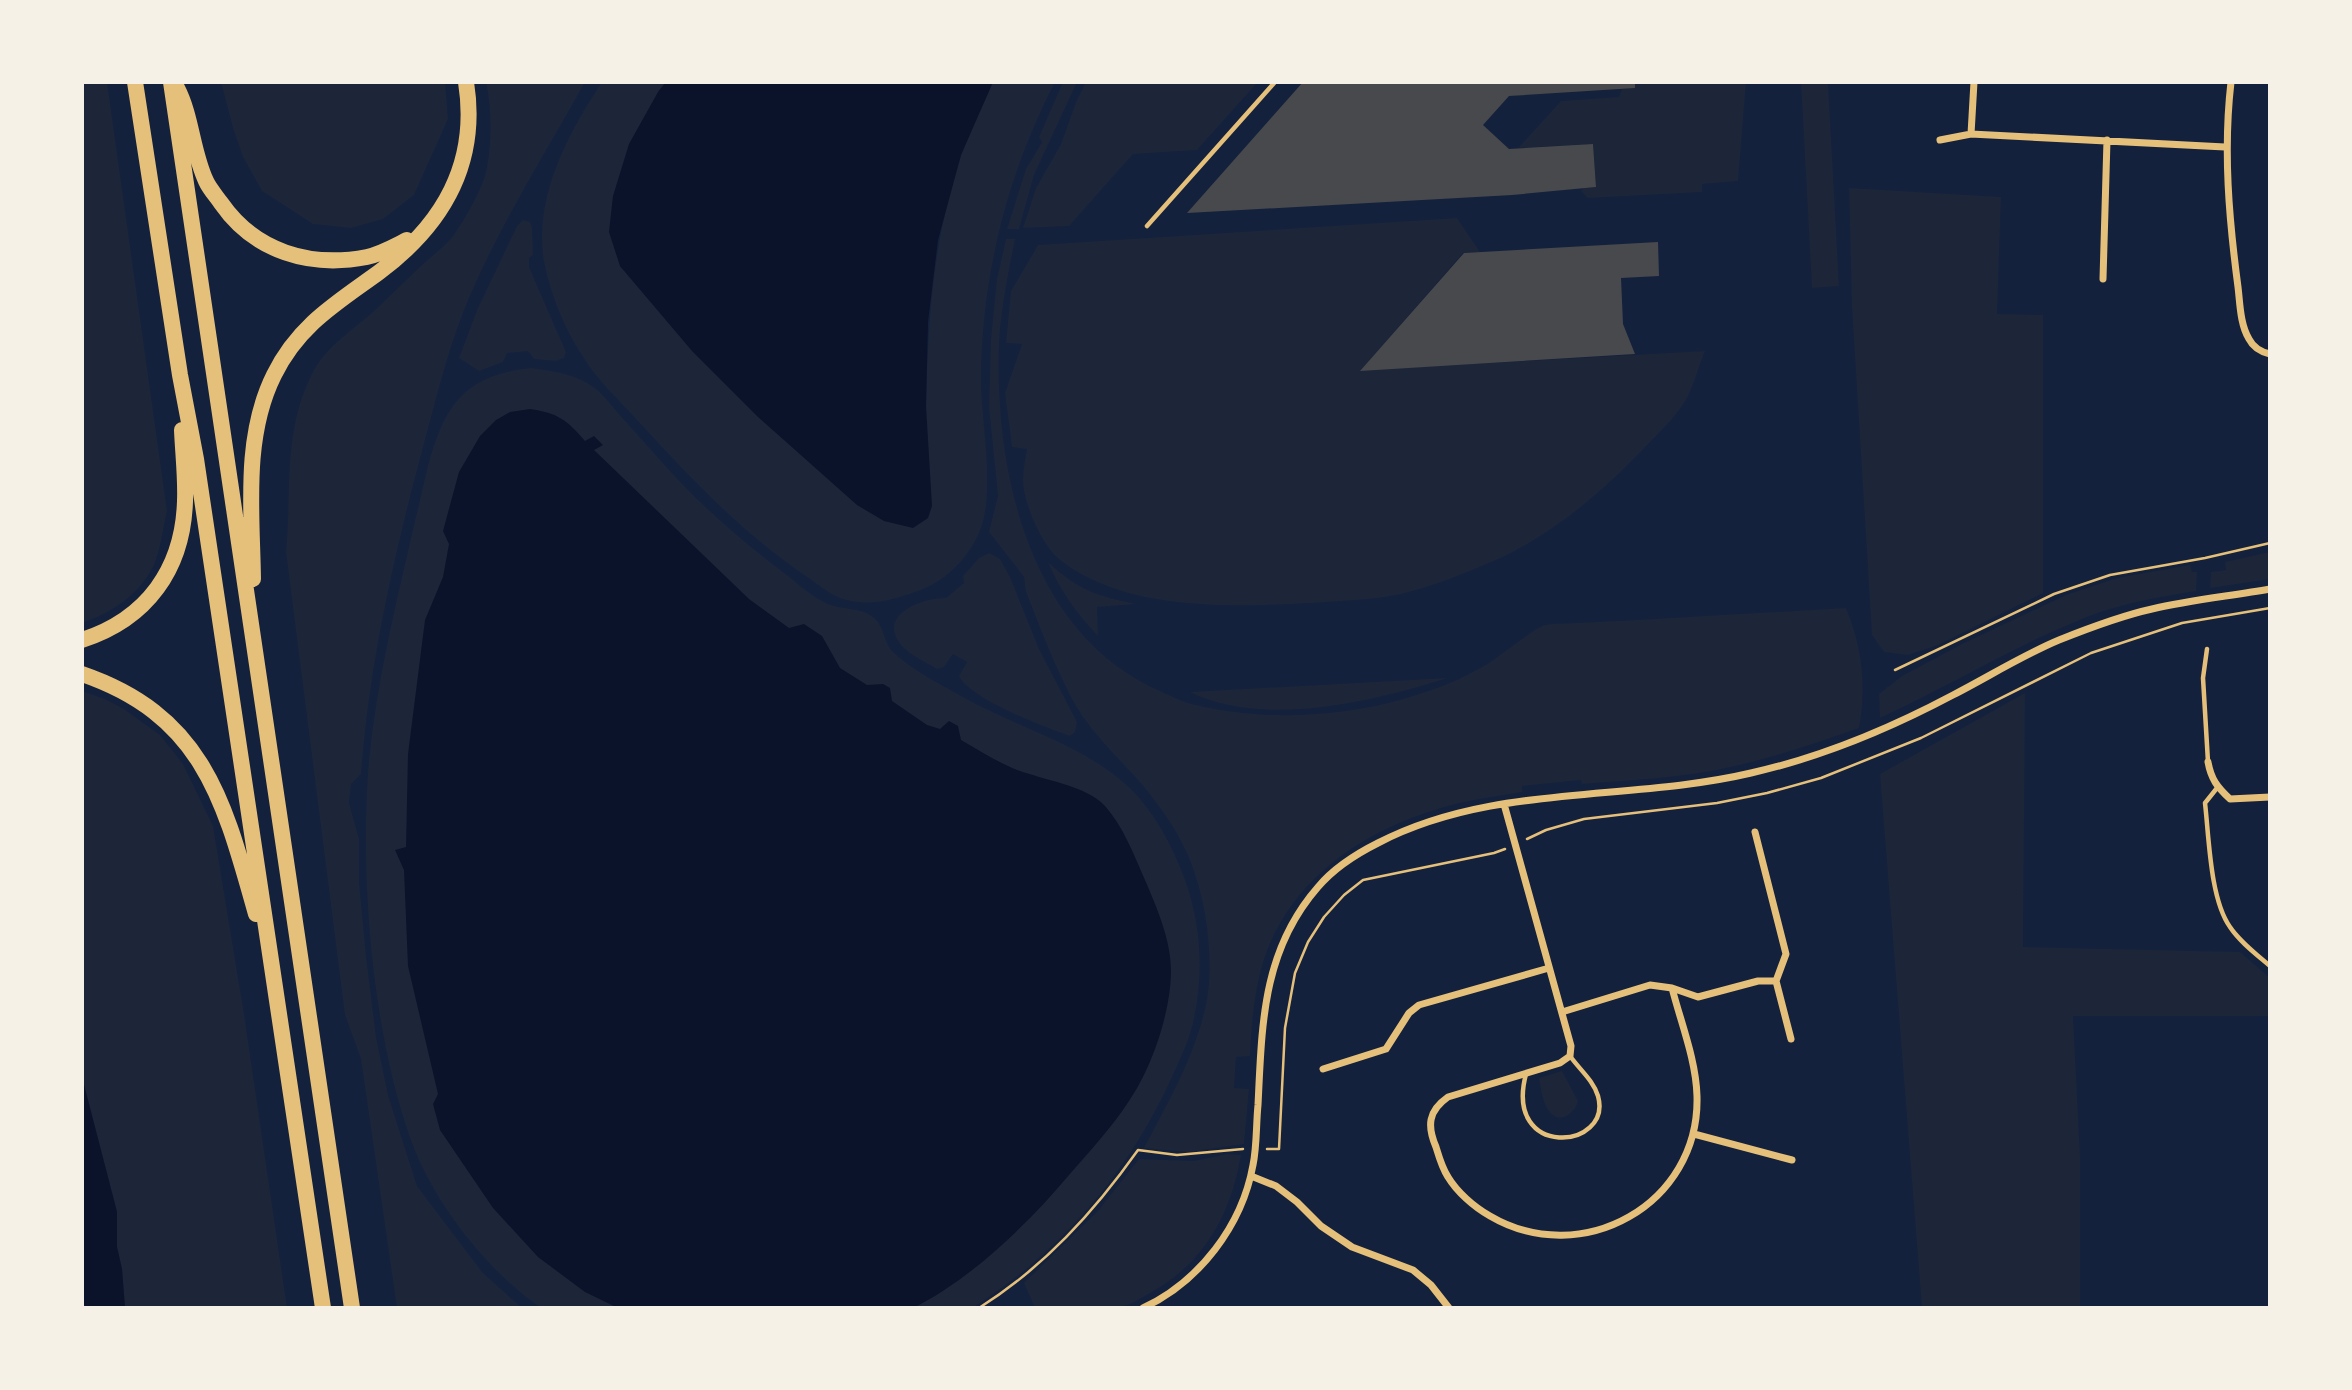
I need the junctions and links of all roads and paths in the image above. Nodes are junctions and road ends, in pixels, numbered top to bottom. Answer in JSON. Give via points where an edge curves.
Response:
{"nodes":[{"id":1,"x":135,"y":82,"type":"edge"},
{"id":2,"x":173,"y":82,"type":"edge"},
{"id":3,"x":466,"y":82,"type":"edge"},
{"id":4,"x":1275,"y":82,"type":"edge"},
{"id":5,"x":1974,"y":82,"type":"edge"},
{"id":6,"x":2231,"y":82,"type":"edge"},
{"id":7,"x":1971,"y":134,"type":"junction"},
{"id":8,"x":1940,"y":140,"type":"dead end"},
{"id":9,"x":2107,"y":141,"type":"junction"},
{"id":10,"x":2225,"y":146,"type":"junction"},
{"id":11,"x":1147,"y":226,"type":"dead end"},
{"id":12,"x":422,"y":234,"type":"junction"},
{"id":13,"x":2103,"y":278,"type":"dead end"},
{"id":14,"x":2270,"y":354,"type":"edge"},
{"id":15,"x":180,"y":376,"type":"junction"},
{"id":16,"x":2270,"y":543,"type":"edge"},
{"id":17,"x":2270,"y":589,"type":"edge"},
{"id":18,"x":2270,"y":608,"type":"edge"},
{"id":19,"x":82,"y":640,"type":"edge"},
{"id":20,"x":255,"y":647,"type":"junction"},
{"id":21,"x":2207,"y":649,"type":"dead end"},
{"id":22,"x":1895,"y":670,"type":"dead end"},
{"id":23,"x":82,"y":674,"type":"edge"},
{"id":24,"x":2208,"y":762,"type":"joint"},
{"id":25,"x":2217,"y":788,"type":"junction"},
{"id":26,"x":2270,"y":797,"type":"edge"},
{"id":27,"x":1504,"y":804,"type":"junction"},
{"id":28,"x":1755,"y":831,"type":"dead end"},
{"id":29,"x":1515,"y":845,"type":"junction"},
{"id":30,"x":2270,"y":966,"type":"edge"},
{"id":31,"x":1549,"y":968,"type":"junction"},
{"id":32,"x":274,"y":976,"type":"junction"},
{"id":33,"x":1776,"y":981,"type":"junction"},
{"id":34,"x":1672,"y":988,"type":"junction"},
{"id":35,"x":1562,"y":1012,"type":"junction"},
{"id":36,"x":1791,"y":1039,"type":"dead end"},
{"id":37,"x":1570,"y":1056,"type":"junction"},
{"id":38,"x":1323,"y":1069,"type":"dead end"},
{"id":39,"x":1525,"y":1074,"type":"junction"},
{"id":40,"x":1694,"y":1134,"type":"junction"},
{"id":41,"x":1255,"y":1149,"type":"junction"},
{"id":42,"x":1792,"y":1160,"type":"dead end"},
{"id":43,"x":1251,"y":1176,"type":"junction"},
{"id":44,"x":323,"y":1308,"type":"edge"},
{"id":45,"x":352,"y":1308,"type":"edge"},
{"id":46,"x":979,"y":1308,"type":"edge"},
{"id":47,"x":1143,"y":1308,"type":"edge"},
{"id":48,"x":1449,"y":1308,"type":"edge"}],
"edges":[{"from":1,"to":15,"type":"highway"},
{"from":2,"to":12,"type":"highway","via":[[186,106],[206,183],[231,218],[274,250],[332,262],[371,256]]},
{"from":2,"to":20,"type":"highway"},
{"from":3,"to":12,"type":"highway","via":[[467,145],[459,176]]},
{"from":4,"to":11,"type":"lane"},
{"from":5,"to":7,"type":"street"},
{"from":6,"to":10,"type":"street"},
{"from":7,"to":8,"type":"street"},
{"from":7,"to":9,"type":"street"},
{"from":9,"to":10,"type":"street"},
{"from":9,"to":13,"type":"street"},
{"from":10,"to":14,"type":"street","via":[[2243,323],[2254,347]]},
{"from":12,"to":20,"type":"highway","via":[[311,323],[290,346],[273,376],[261,406],[252,454]]},
{"from":15,"to":19,"type":"highway","via":[[185,502],[172,563],[142,607],[121,623]]},
{"from":15,"to":32,"type":"highway"},
{"from":16,"to":22,"type":"path","via":[[2110,575],[2054,594]]},
{"from":17,"to":27,"type":"street","via":[[2150,609],[2096,626],[2055,642],[1909,718],[1796,761],[1694,783]]},
{"from":18,"to":29,"type":"path","via":[[2182,622],[2091,653],[1921,738],[1821,778],[1717,803],[1584,820]]},
{"from":20,"to":45,"type":"highway"},
{"from":21,"to":24,"type":"lane","via":[[2203,678]]},
{"from":23,"to":32,"type":"highway","via":[[112,685],[151,709],[196,756],[229,822]]},
{"from":24,"to":25,"type":"street"},
{"from":25,"to":26,"type":"street","via":[[2230,799]]},
{"from":25,"to":30,"type":"lane","via":[[2205,803],[2217,894],[2229,926]]},
{"from":27,"to":29,"type":"street"},
{"from":27,"to":41,"type":"street","via":[[1424,822],[1352,856],[1299,912],[1270,975],[1261,1030]]},
{"from":28,"to":33,"type":"street","via":[[1786,954]]},
{"from":29,"to":31,"type":"street"},
{"from":29,"to":41,"type":"path","via":[[1363,880],[1324,917],[1295,972],[1285,1028],[1279,1149]]},
{"from":31,"to":35,"type":"street"},
{"from":31,"to":38,"type":"street","via":[[1419,1005],[1386,1049]]},
{"from":32,"to":44,"type":"highway"},
{"from":33,"to":34,"type":"street","via":[[1758,981],[1698,997]]},
{"from":33,"to":36,"type":"street"},
{"from":34,"to":35,"type":"street","via":[[1650,985]]},
{"from":34,"to":40,"type":"street","via":[[1695,1075]]},
{"from":35,"to":37,"type":"street"},
{"from":37,"to":39,"type":"street"},
{"from":37,"to":39,"type":"lane","via":[[1593,1082],[1599,1099],[1590,1126],[1577,1135],[1561,1139],[1535,1128],[1524,1101]]},
{"from":39,"to":40,"type":"street","via":[[1448,1097],[1434,1109],[1429,1123],[1448,1177],[1482,1211],[1505,1225],[1563,1236],[1599,1231],[1627,1219],[1671,1181]]},
{"from":40,"to":42,"type":"street"},
{"from":41,"to":43,"type":"street"},
{"from":41,"to":46,"type":"path","via":[[1177,1155],[1138,1150],[1060,1244],[1017,1283]]},
{"from":43,"to":47,"type":"street","via":[[1226,1234],[1200,1268]]},
{"from":43,"to":48,"type":"street","via":[[1276,1186],[1353,1247],[1413,1270]]}]}
